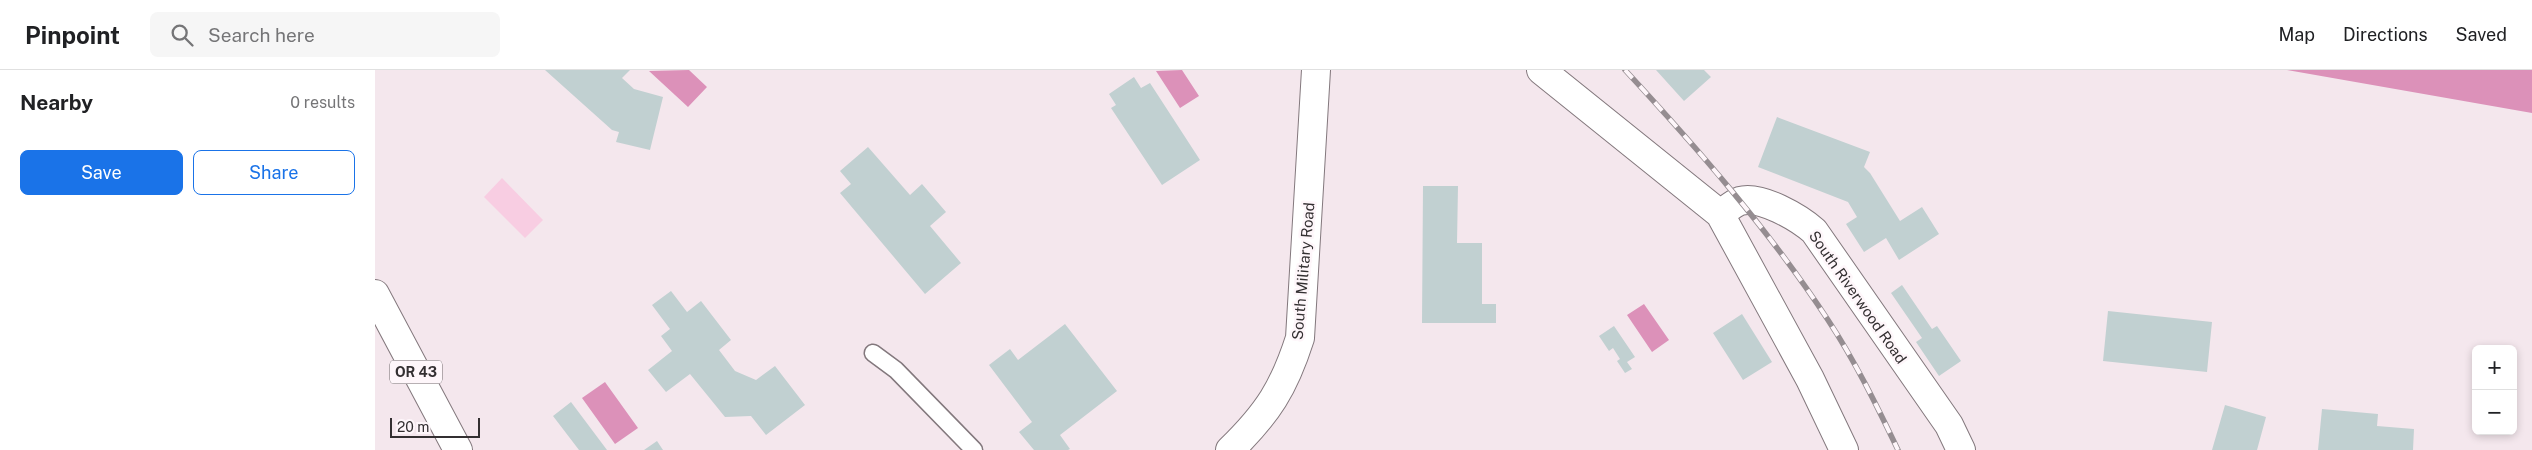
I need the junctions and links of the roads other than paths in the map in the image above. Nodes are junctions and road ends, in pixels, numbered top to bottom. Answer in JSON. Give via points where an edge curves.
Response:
{"nodes":[{"id":1,"x":1316,"y":70,"type":"edge"},
{"id":2,"x":1541,"y":70,"type":"edge"},
{"id":3,"x":1719,"y":214,"type":"junction"},
{"id":4,"x":375,"y":294,"type":"edge"},
{"id":5,"x":873,"y":353,"type":"dead end"},
{"id":6,"x":458,"y":450,"type":"edge"},
{"id":7,"x":974,"y":450,"type":"edge"},
{"id":8,"x":1230,"y":450,"type":"edge"},
{"id":9,"x":1844,"y":450,"type":"edge"},
{"id":10,"x":1961,"y":450,"type":"edge"}],
"edges":[{"from":1,"to":8,"type":"street","name":"South Military Road","via":[[1300,338],[1293,365],[1280,391],[1264,414]]},
{"from":2,"to":3,"type":"street"},
{"from":3,"to":9,"type":"street","via":[[1810,378]]},
{"from":3,"to":10,"type":"street","name":"South Riverwood Road","via":[[1739,201],[1761,203],[1802,221],[1814,232],[1949,425]]},
{"from":4,"to":6,"type":"street","number":"OR 43"},
{"from":5,"to":7,"type":"lane","via":[[896,370]]}]}
